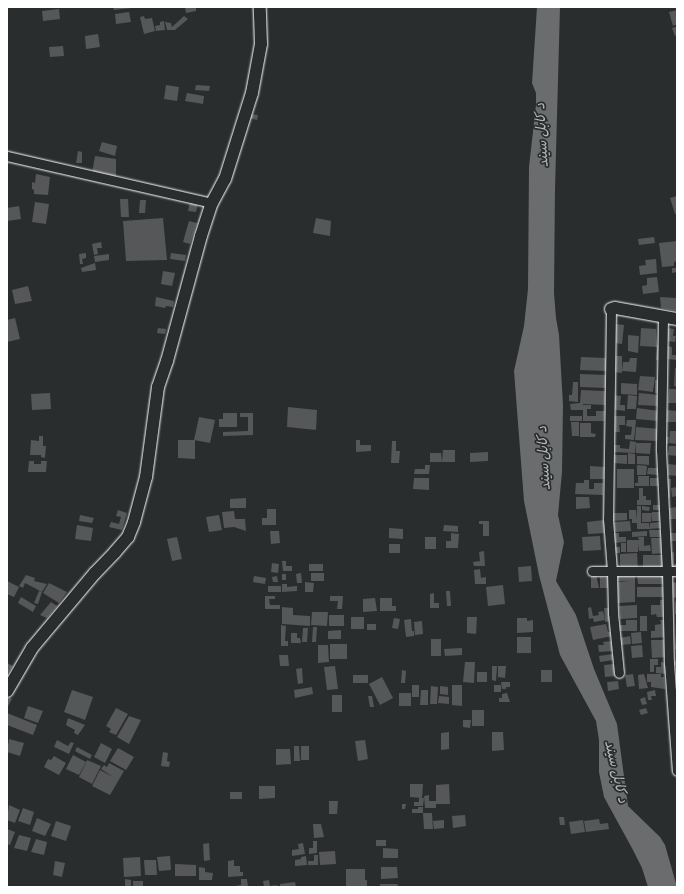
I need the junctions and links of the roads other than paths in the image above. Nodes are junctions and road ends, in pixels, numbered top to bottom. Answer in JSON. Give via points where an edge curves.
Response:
{"nodes":[{"id":1,"x":260,"y":7,"type":"edge"},
{"id":2,"x":7,"y":156,"type":"edge"},
{"id":3,"x":212,"y":203,"type":"junction"},
{"id":4,"x":611,"y":309,"type":"joint"},
{"id":5,"x":663,"y":316,"type":"junction"},
{"id":6,"x":677,"y":319,"type":"edge"},
{"id":7,"x":592,"y":571,"type":"dead end"},
{"id":8,"x":612,"y":571,"type":"junction"},
{"id":9,"x":667,"y":571,"type":"junction"},
{"id":10,"x":677,"y":571,"type":"edge"},
{"id":11,"x":619,"y":673,"type":"dead end"},
{"id":12,"x":7,"y":691,"type":"edge"},
{"id":13,"x":677,"y":771,"type":"edge"}],
"edges":[{"from":1,"to":3,"type":"street","via":[[261,44],[252,93],[226,178]]},
{"from":2,"to":3,"type":"street"},
{"from":3,"to":12,"type":"street","via":[[158,387],[146,477],[128,537],[32,648]]},
{"from":4,"to":5,"type":"street"},
{"from":4,"to":8,"type":"street","via":[[608,519]]},
{"from":5,"to":6,"type":"street"},
{"from":5,"to":9,"type":"street","via":[[661,450]]},
{"from":7,"to":8,"type":"street"},
{"from":8,"to":9,"type":"street"},
{"from":8,"to":11,"type":"street"},
{"from":9,"to":10,"type":"street"},
{"from":9,"to":13,"type":"street","via":[[669,663]]}]}
